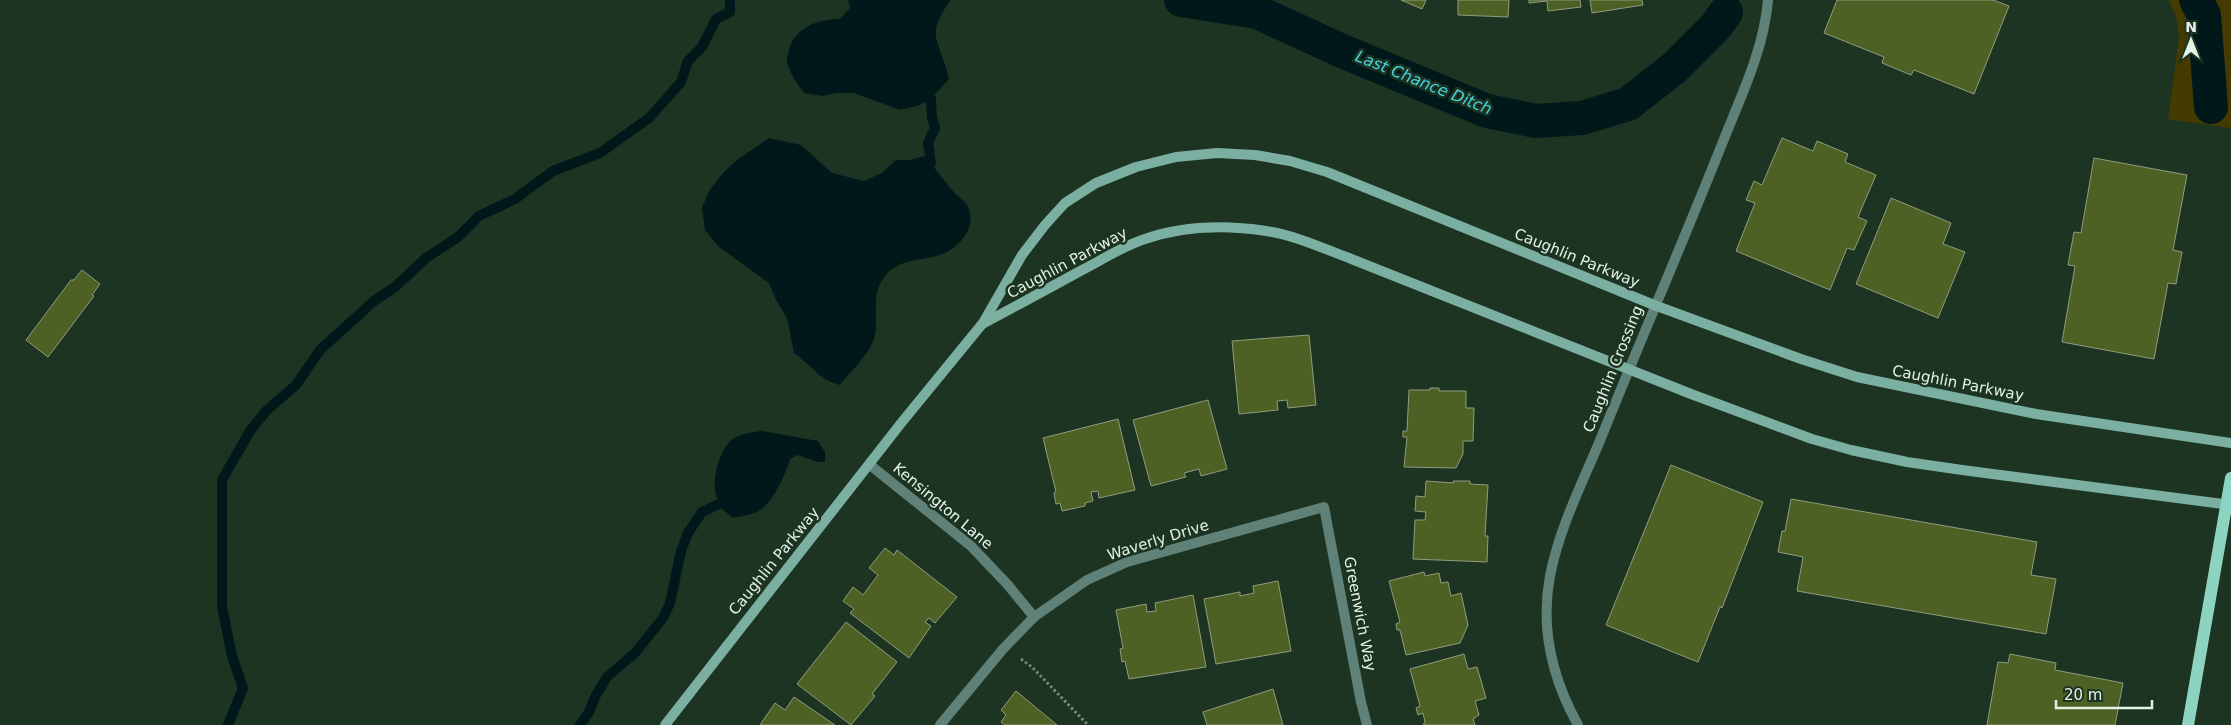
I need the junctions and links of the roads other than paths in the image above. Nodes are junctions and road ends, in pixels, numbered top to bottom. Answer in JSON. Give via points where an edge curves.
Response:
{"nodes":[{"id":1,"x":1768,"y":0,"type":"edge"},
{"id":2,"x":1654,"y":305,"type":"junction"},
{"id":3,"x":983,"y":323,"type":"junction"},
{"id":4,"x":1629,"y":370,"type":"junction"},
{"id":5,"x":2231,"y":443,"type":"edge"},
{"id":6,"x":870,"y":465,"type":"junction"},
{"id":7,"x":2231,"y":478,"type":"edge"},
{"id":8,"x":2229,"y":505,"type":"edge"},
{"id":9,"x":1324,"y":507,"type":"joint"},
{"id":10,"x":1034,"y":617,"type":"junction"},
{"id":11,"x":665,"y":725,"type":"edge"},
{"id":12,"x":940,"y":725,"type":"edge"},
{"id":13,"x":1367,"y":725,"type":"edge"},
{"id":14,"x":1578,"y":725,"type":"edge"},
{"id":15,"x":2188,"y":725,"type":"edge"}],
"edges":[{"from":1,"to":2,"type":"street","name":"Caughlin Crossing","via":[[1760,42],[1745,87]]},
{"from":2,"to":3,"type":"street","name":"Caughlin Parkway","via":[[1327,172],[1290,161],[1217,153],[1176,157],[1136,167],[1096,184],[1065,203],[1022,255]]},
{"from":2,"to":4,"type":"street","name":"Caughlin Crossing"},
{"from":2,"to":5,"type":"street","name":"Caughlin Parkway","via":[[1857,377],[2036,414]]},
{"from":3,"to":4,"type":"street","name":"Caughlin Parkway","via":[[1142,240],[1178,231],[1236,228],[1268,231],[1304,241]]},
{"from":3,"to":6,"type":"street","name":"Caughlin Parkway"},
{"from":4,"to":8,"type":"street","name":"Caughlin Parkway","via":[[1812,439],[1851,450],[1906,462]]},
{"from":4,"to":14,"type":"street","name":"Caughlin Crossing","via":[[1568,518],[1550,576],[1547,606],[1551,664],[1562,696]]},
{"from":6,"to":10,"type":"street","name":"Kensington Lane","via":[[971,546]]},
{"from":6,"to":11,"type":"street","name":"Caughlin Parkway"},
{"from":7,"to":8,"type":"main road"},
{"from":8,"to":15,"type":"main road"},
{"from":9,"to":10,"type":"street","name":"Waverly Drive","via":[[1128,562],[1087,580]]},
{"from":9,"to":13,"type":"street","name":"Greenwich Way"},
{"from":10,"to":12,"type":"street","name":"Waverly Drive","via":[[1003,648]]}]}
